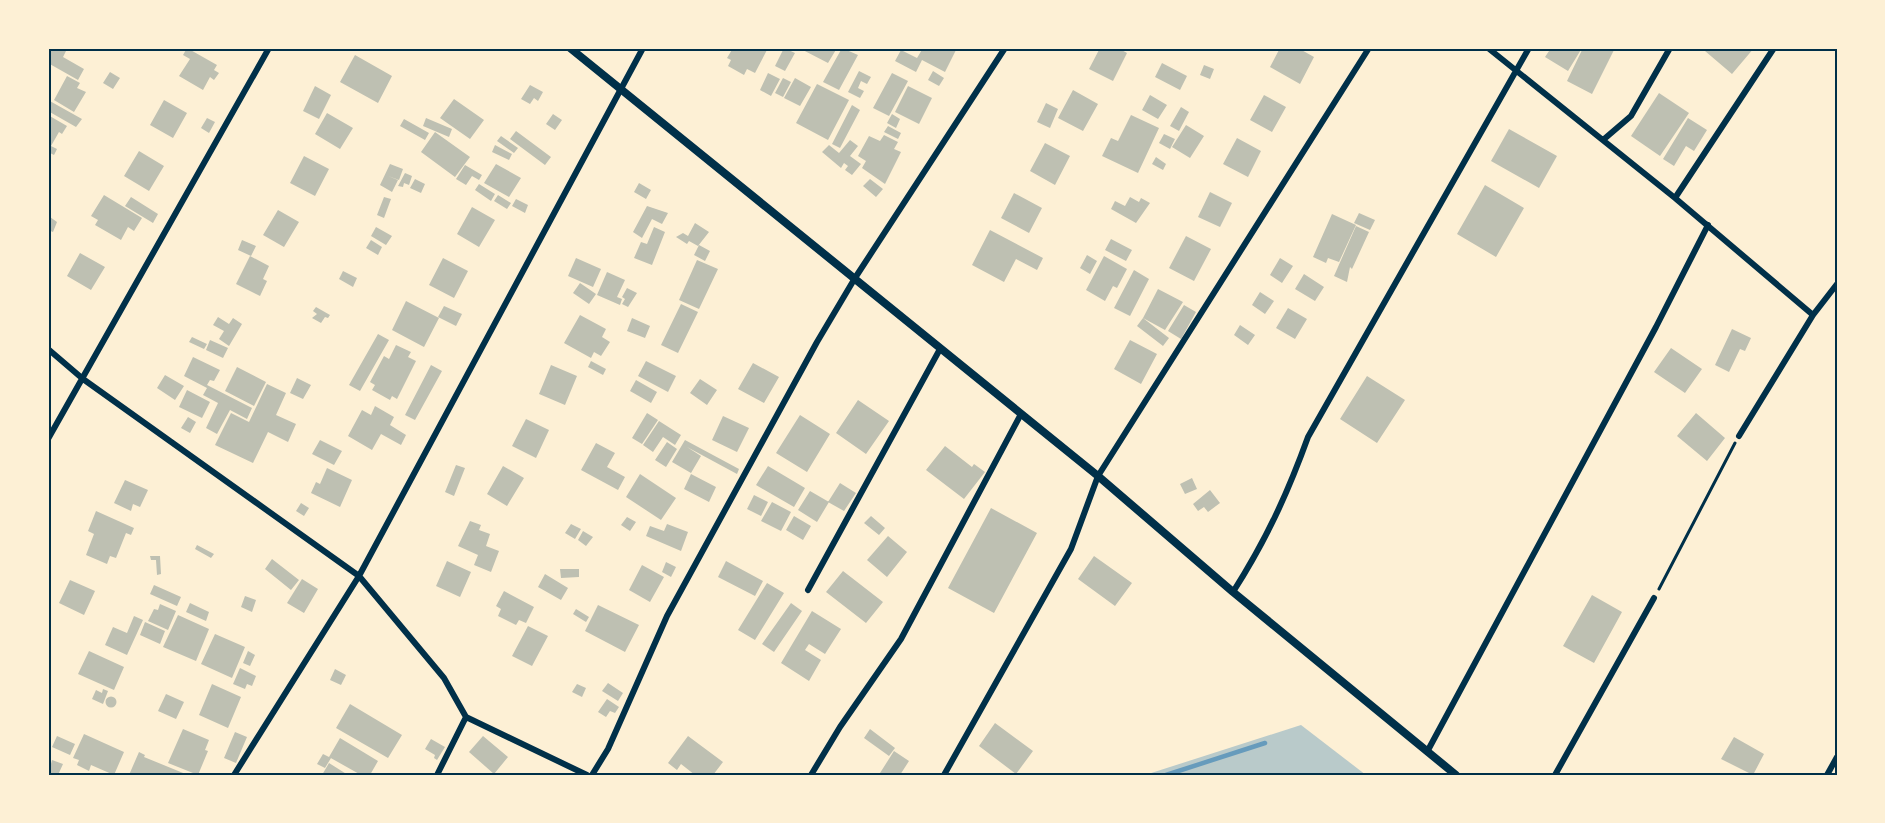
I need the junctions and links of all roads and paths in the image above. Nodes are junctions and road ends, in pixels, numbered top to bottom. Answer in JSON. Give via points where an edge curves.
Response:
{"nodes":[{"id":1,"x":269,"y":48,"type":"edge"},
{"id":2,"x":570,"y":48,"type":"edge"},
{"id":3,"x":643,"y":48,"type":"edge"},
{"id":4,"x":1005,"y":48,"type":"edge"},
{"id":5,"x":1369,"y":48,"type":"edge"},
{"id":6,"x":1488,"y":48,"type":"edge"},
{"id":7,"x":1529,"y":48,"type":"edge"},
{"id":8,"x":1671,"y":48,"type":"edge"},
{"id":9,"x":1774,"y":48,"type":"edge"},
{"id":10,"x":1516,"y":71,"type":"junction"},
{"id":11,"x":620,"y":88,"type":"junction"},
{"id":12,"x":1604,"y":141,"type":"junction"},
{"id":13,"x":1675,"y":198,"type":"junction"},
{"id":14,"x":1707,"y":225,"type":"junction"},
{"id":15,"x":855,"y":278,"type":"junction"},
{"id":16,"x":1837,"y":284,"type":"edge"},
{"id":17,"x":1813,"y":315,"type":"junction"},
{"id":18,"x":48,"y":349,"type":"edge"},
{"id":19,"x":940,"y":349,"type":"junction"},
{"id":20,"x":83,"y":379,"type":"junction"},
{"id":21,"x":1021,"y":414,"type":"junction"},
{"id":22,"x":1739,"y":436,"type":"joint"},
{"id":23,"x":48,"y":439,"type":"edge"},
{"id":24,"x":1098,"y":476,"type":"junction"},
{"id":25,"x":359,"y":576,"type":"junction"},
{"id":26,"x":807,"y":591,"type":"dead end"},
{"id":27,"x":1233,"y":592,"type":"junction"},
{"id":28,"x":1654,"y":598,"type":"joint"},
{"id":29,"x":466,"y":717,"type":"junction"},
{"id":30,"x":1427,"y":752,"type":"junction"},
{"id":31,"x":1837,"y":757,"type":"edge"},
{"id":32,"x":234,"y":775,"type":"edge"},
{"id":33,"x":437,"y":775,"type":"edge"},
{"id":34,"x":586,"y":775,"type":"edge"},
{"id":35,"x":592,"y":775,"type":"edge"},
{"id":36,"x":811,"y":775,"type":"edge"},
{"id":37,"x":944,"y":775,"type":"edge"},
{"id":38,"x":1456,"y":775,"type":"edge"},
{"id":39,"x":1555,"y":775,"type":"edge"},
{"id":40,"x":1827,"y":775,"type":"edge"}],
"edges":[{"from":1,"to":20,"type":"street"},
{"from":2,"to":11,"type":"street"},
{"from":3,"to":11,"type":"street"},
{"from":4,"to":15,"type":"street"},
{"from":5,"to":24,"type":"street"},
{"from":6,"to":10,"type":"street"},
{"from":7,"to":10,"type":"street"},
{"from":8,"to":12,"type":"street","via":[[1631,116]]},
{"from":9,"to":13,"type":"street"},
{"from":10,"to":12,"type":"street"},
{"from":10,"to":27,"type":"street","via":[[1308,437],[1285,500]]},
{"from":11,"to":15,"type":"street"},
{"from":11,"to":25,"type":"street"},
{"from":12,"to":13,"type":"street"},
{"from":13,"to":14,"type":"street"},
{"from":14,"to":17,"type":"street"},
{"from":14,"to":30,"type":"street"},
{"from":15,"to":19,"type":"street"},
{"from":15,"to":35,"type":"street","via":[[667,616],[608,749]]},
{"from":16,"to":17,"type":"street"},
{"from":17,"to":22,"type":"street"},
{"from":18,"to":20,"type":"street"},
{"from":19,"to":21,"type":"street"},
{"from":19,"to":26,"type":"street"},
{"from":20,"to":23,"type":"street"},
{"from":20,"to":25,"type":"street"},
{"from":21,"to":24,"type":"street"},
{"from":21,"to":36,"type":"street","via":[[901,639]]},
{"from":22,"to":28,"type":"path"},
{"from":24,"to":27,"type":"street"},
{"from":24,"to":37,"type":"street","via":[[1071,549]]},
{"from":25,"to":29,"type":"street","via":[[444,678]]},
{"from":25,"to":32,"type":"street"},
{"from":27,"to":30,"type":"street"},
{"from":28,"to":39,"type":"street"},
{"from":29,"to":33,"type":"street"},
{"from":29,"to":34,"type":"street"},
{"from":30,"to":38,"type":"street"},
{"from":31,"to":40,"type":"street"}]}
